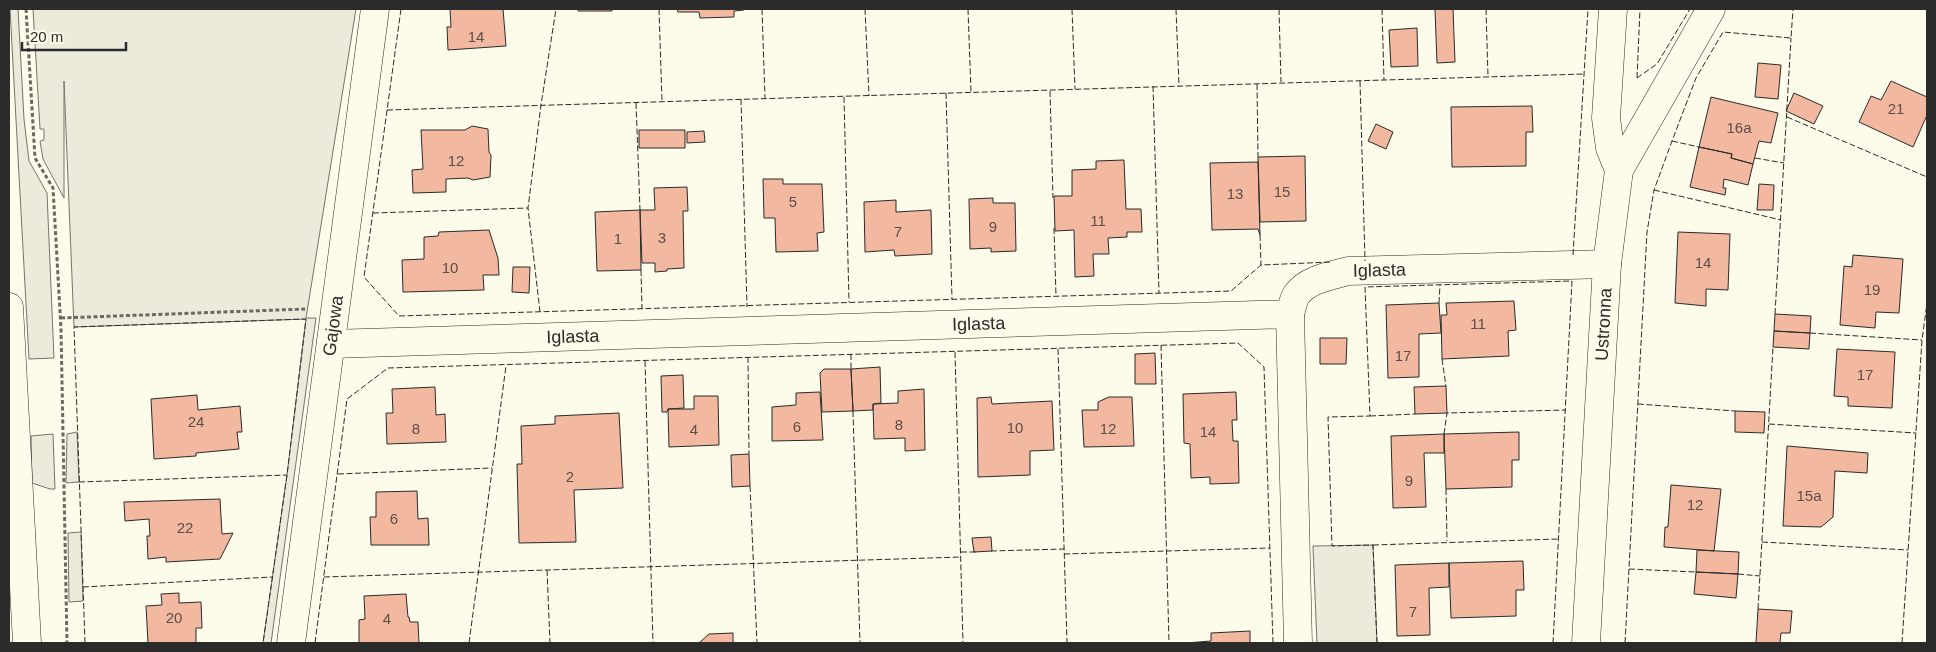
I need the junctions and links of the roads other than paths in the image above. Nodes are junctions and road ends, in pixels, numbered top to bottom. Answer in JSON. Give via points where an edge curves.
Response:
{"nodes":[{"id":1,"x":375,"y":9,"type":"edge"},
{"id":2,"x":1613,"y":9,"type":"edge"},
{"id":3,"x":1711,"y":9,"type":"edge"},
{"id":4,"x":1618,"y":170,"type":"junction"},
{"id":5,"x":1607,"y":264,"type":"junction"},
{"id":6,"x":9,"y":307,"type":"edge"},
{"id":7,"x":1290,"y":314,"type":"junction"},
{"id":8,"x":331,"y":344,"type":"junction"},
{"id":9,"x":27,"y":643,"type":"edge"},
{"id":10,"x":290,"y":643,"type":"edge"},
{"id":11,"x":1298,"y":643,"type":"edge"},
{"id":12,"x":1586,"y":643,"type":"edge"}],
"edges":[{"from":1,"to":8,"type":"street","name":"Gajowa"},
{"from":2,"to":4,"type":"street","name":"Ustronna","via":[[1606,118],[1610,148]]},
{"from":3,"to":4,"type":"street"},
{"from":4,"to":5,"type":"street","name":"Ustronna"},
{"from":5,"to":7,"type":"street","name":"Iglasta","via":[[1348,272],[1308,284],[1296,295]]},
{"from":5,"to":12,"type":"street","name":"Ustronna"},
{"from":6,"to":9,"type":"street"},
{"from":7,"to":8,"type":"street","name":"Iglasta"},
{"from":7,"to":11,"type":"street"},
{"from":8,"to":10,"type":"street","name":"Gajowa"}]}
